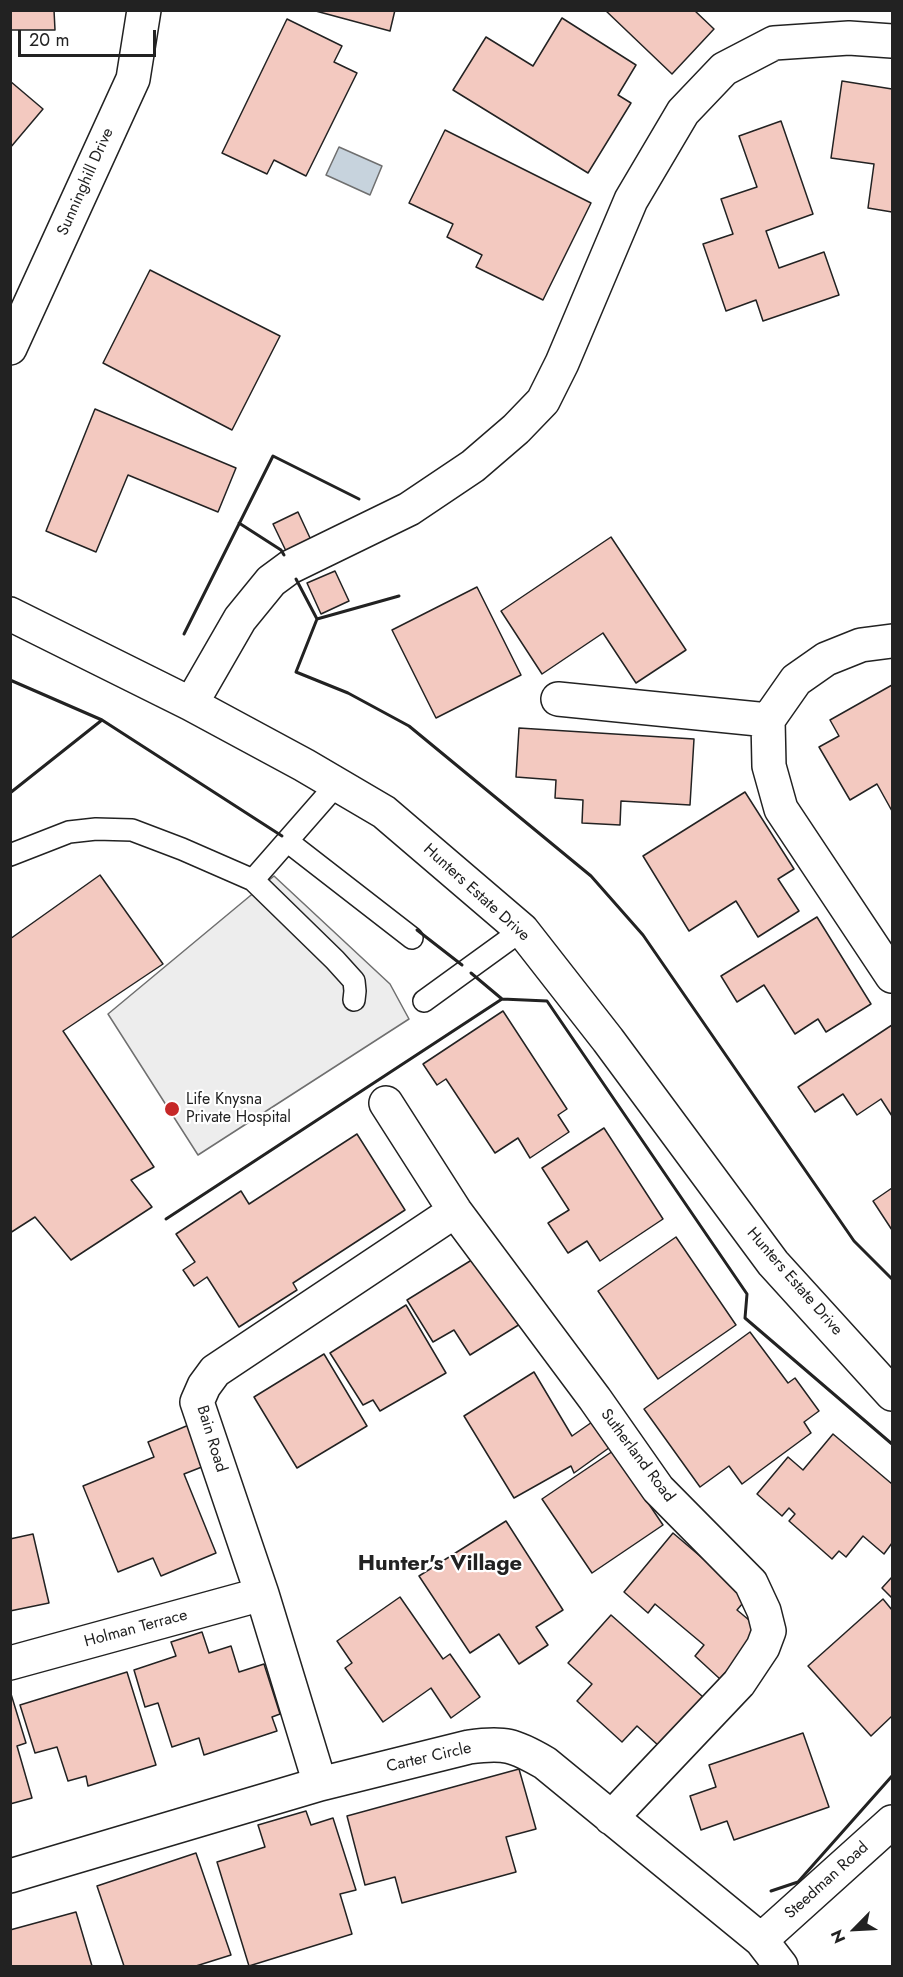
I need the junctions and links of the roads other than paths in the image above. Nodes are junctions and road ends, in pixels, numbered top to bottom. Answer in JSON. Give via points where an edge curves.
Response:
{"nodes":[{"id":1,"x":144,"y":10,"type":"edge"},
{"id":2,"x":892,"y":41,"type":"edge"},
{"id":3,"x":10,"y":348,"type":"edge"},
{"id":4,"x":10,"y":615,"type":"edge"},
{"id":5,"x":892,"y":641,"type":"edge"},
{"id":6,"x":558,"y":699,"type":"dead end"},
{"id":7,"x":191,"y":704,"type":"junction"},
{"id":8,"x":768,"y":720,"type":"junction"},
{"id":9,"x":337,"y":784,"type":"junction"},
{"id":10,"x":287,"y":841,"type":"junction"},
{"id":11,"x":10,"y":855,"type":"edge"},
{"id":12,"x":253,"y":880,"type":"junction"},
{"id":13,"x":522,"y":930,"type":"junction"},
{"id":14,"x":412,"y":938,"type":"dead end"},
{"id":15,"x":892,"y":976,"type":"edge"},
{"id":16,"x":354,"y":1000,"type":"dead end"},
{"id":17,"x":424,"y":1001,"type":"dead end"},
{"id":18,"x":386,"y":1102,"type":"dead end"},
{"id":19,"x":455,"y":1211,"type":"junction"},
{"id":20,"x":892,"y":1394,"type":"edge"},
{"id":21,"x":262,"y":1594,"type":"junction"},
{"id":22,"x":10,"y":1663,"type":"edge"},
{"id":23,"x":320,"y":1784,"type":"junction"},
{"id":24,"x":611,"y":1818,"type":"junction"},
{"id":25,"x":892,"y":1822,"type":"edge"},
{"id":26,"x":10,"y":1876,"type":"edge"},
{"id":27,"x":761,"y":1940,"type":"junction"},
{"id":28,"x":781,"y":1966,"type":"edge"}],
"edges":[{"from":1,"to":3,"type":"street","name":"Sunninghill Drive","via":[[132,80]]},
{"from":2,"to":7,"type":"street","via":[[849,38],[774,43],[724,69],[683,112],[631,200],[543,401],[473,466],[409,509],[290,567],[271,581],[240,619]]},
{"from":4,"to":7,"type":"street","name":"Hunters Estate Drive"},
{"from":5,"to":8,"type":"street","via":[[861,645],[826,659],[796,680]]},
{"from":6,"to":8,"type":"street"},
{"from":7,"to":9,"type":"street","name":"Hunters Estate Drive"},
{"from":8,"to":15,"type":"street","via":[[769,766],[781,809]]},
{"from":9,"to":10,"type":"lane"},
{"from":9,"to":13,"type":"street","name":"Hunters Estate Drive","via":[[384,812]]},
{"from":10,"to":12,"type":"lane"},
{"from":10,"to":14,"type":"lane"},
{"from":11,"to":12,"type":"lane","via":[[69,832],[132,830]]},
{"from":12,"to":16,"type":"lane","via":[[354,981]]},
{"from":13,"to":17,"type":"lane"},
{"from":13,"to":20,"type":"street","name":"Hunters Estate Drive","via":[[773,1263]]},
{"from":18,"to":19,"type":"street","name":"Sutherland Road"},
{"from":19,"to":21,"type":"street","name":"Bain Road","via":[[216,1371],[204,1386],[197,1402]]},
{"from":19,"to":24,"type":"street","name":"Sutherland Road","via":[[658,1489],[751,1583],[764,1611],[769,1631],[739,1683]]},
{"from":21,"to":22,"type":"street","name":"Holman Terrace"},
{"from":21,"to":23,"type":"street","name":"Bain Road"},
{"from":23,"to":24,"type":"street","name":"Carter Circle","via":[[469,1747],[517,1747],[545,1763]]},
{"from":23,"to":26,"type":"street","name":"Carter Circle"},
{"from":24,"to":27,"type":"street","name":"Carter Circle"},
{"from":25,"to":27,"type":"street","name":"Steedman Road"},
{"from":27,"to":28,"type":"street","name":"Carter Circle"}]}
